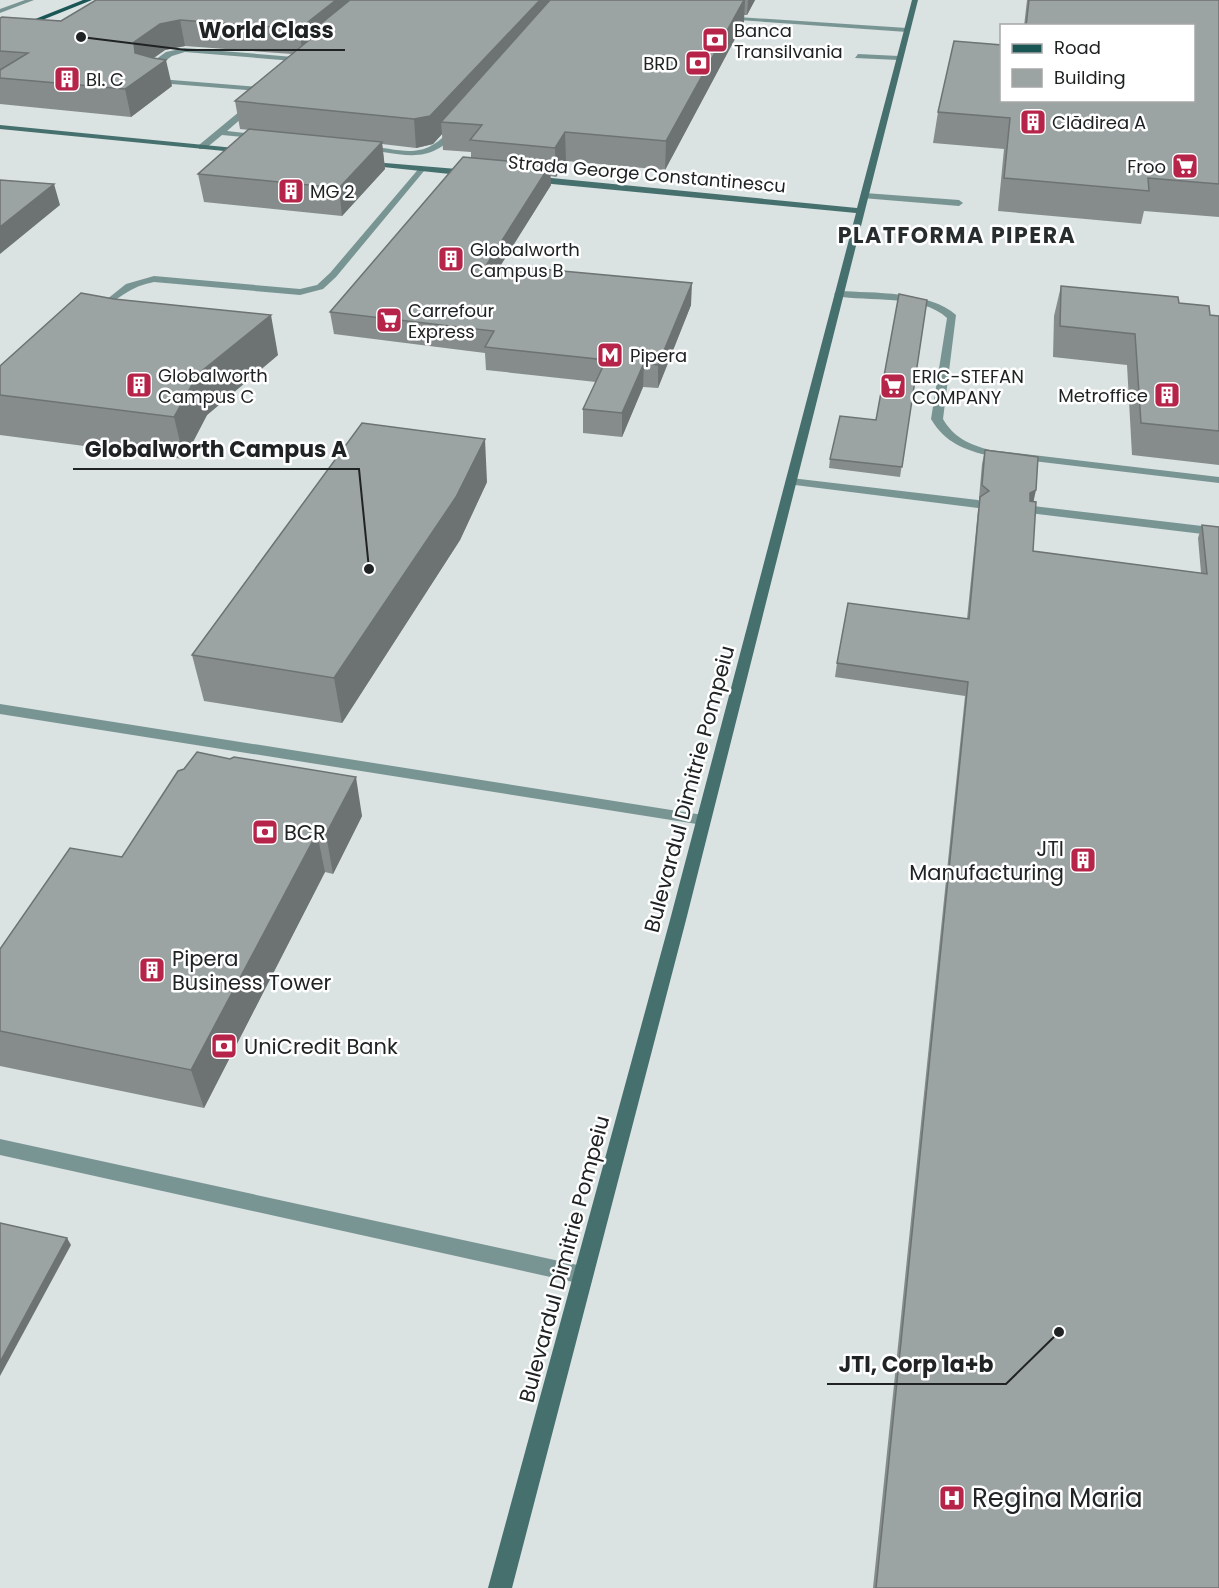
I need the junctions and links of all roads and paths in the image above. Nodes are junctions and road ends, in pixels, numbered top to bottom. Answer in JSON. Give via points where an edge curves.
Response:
{"nodes":[{"id":1,"x":31,"y":0,"type":"edge"},
{"id":2,"x":66,"y":0,"type":"edge"},
{"id":3,"x":89,"y":0,"type":"edge"},
{"id":4,"x":915,"y":0,"type":"edge"},
{"id":5,"x":57,"y":3,"type":"dead end"},
{"id":6,"x":0,"y":11,"type":"edge"},
{"id":7,"x":718,"y":16,"type":"edge"},
{"id":8,"x":907,"y":30,"type":"junction"},
{"id":9,"x":0,"y":35,"type":"edge"},
{"id":10,"x":315,"y":52,"type":"edge"},
{"id":11,"x":860,"y":55,"type":"dead end"},
{"id":12,"x":899,"y":58,"type":"junction"},
{"id":13,"x":306,"y":60,"type":"junction"},
{"id":14,"x":299,"y":66,"type":"edge"},
{"id":15,"x":463,"y":120,"type":"edge"},
{"id":16,"x":0,"y":127,"type":"edge"},
{"id":17,"x":219,"y":132,"type":"junction"},
{"id":18,"x":277,"y":138,"type":"edge"},
{"id":19,"x":358,"y":146,"type":"edge"},
{"id":20,"x":202,"y":147,"type":"junction"},
{"id":21,"x":252,"y":152,"type":"edge"},
{"id":22,"x":354,"y":162,"type":"edge"},
{"id":23,"x":422,"y":169,"type":"junction"},
{"id":24,"x":477,"y":174,"type":"edge"},
{"id":25,"x":524,"y":178,"type":"edge"},
{"id":26,"x":865,"y":196,"type":"junction"},
{"id":27,"x":959,"y":203,"type":"dead end"},
{"id":28,"x":861,"y":211,"type":"junction"},
{"id":29,"x":839,"y":294,"type":"junction"},
{"id":30,"x":87,"y":321,"type":"edge"},
{"id":31,"x":1219,"y":480,"type":"edge"},
{"id":32,"x":791,"y":482,"type":"junction"},
{"id":33,"x":978,"y":504,"type":"edge"},
{"id":34,"x":1033,"y":510,"type":"edge"},
{"id":35,"x":1219,"y":532,"type":"edge"},
{"id":36,"x":0,"y":709,"type":"edge"},
{"id":37,"x":703,"y":820,"type":"junction"},
{"id":38,"x":0,"y":1147,"type":"edge"},
{"id":39,"x":582,"y":1275,"type":"junction"},
{"id":40,"x":500,"y":1588,"type":"edge"}],
"edges":[{"from":1,"to":6,"type":"lane"},
{"from":2,"to":5,"type":"main road"},
{"from":3,"to":9,"type":"main road"},
{"from":4,"to":8,"type":"street","name":"Bulevardul Dimitrie Pompeiu"},
{"from":7,"to":8,"type":"lane"},
{"from":8,"to":12,"type":"street","name":"Bulevardul Dimitrie Pompeiu"},
{"from":10,"to":13,"type":"lane"},
{"from":11,"to":12,"type":"lane"},
{"from":12,"to":26,"type":"street","name":"Bulevardul Dimitrie Pompeiu"},
{"from":13,"to":14,"type":"lane"},
{"from":13,"to":17,"type":"lane","via":[[185,51],[169,54],[144,72],[145,77],[159,81],[273,88]]},
{"from":15,"to":19,"type":"lane","via":[[441,146],[431,150]]},
{"from":16,"to":20,"type":"street"},
{"from":17,"to":18,"type":"lane"},
{"from":17,"to":20,"type":"lane"},
{"from":20,"to":21,"type":"street"},
{"from":22,"to":23,"type":"street","name":"Strada George Constantinescu"},
{"from":23,"to":24,"type":"street","name":"Strada George Constantinescu"},
{"from":23,"to":30,"type":"lane","via":[[320,287],[300,292],[144,280],[122,288]]},
{"from":25,"to":28,"type":"street","name":"Strada George Constantinescu"},
{"from":26,"to":27,"type":"lane"},
{"from":26,"to":28,"type":"street","name":"Bulevardul Dimitrie Pompeiu"},
{"from":28,"to":29,"type":"street","name":"Bulevardul Dimitrie Pompeiu"},
{"from":29,"to":31,"type":"lane","via":[[923,302],[950,313],[938,419],[942,428],[960,443],[990,453]]},
{"from":29,"to":32,"type":"street","name":"Bulevardul Dimitrie Pompeiu"},
{"from":32,"to":33,"type":"lane"},
{"from":32,"to":37,"type":"street","name":"Bulevardul Dimitrie Pompeiu"},
{"from":34,"to":35,"type":"lane"},
{"from":36,"to":37,"type":"lane"},
{"from":37,"to":39,"type":"street","name":"Bulevardul Dimitrie Pompeiu"},
{"from":38,"to":39,"type":"lane"},
{"from":39,"to":40,"type":"street","name":"Bulevardul Dimitrie Pompeiu"}]}
